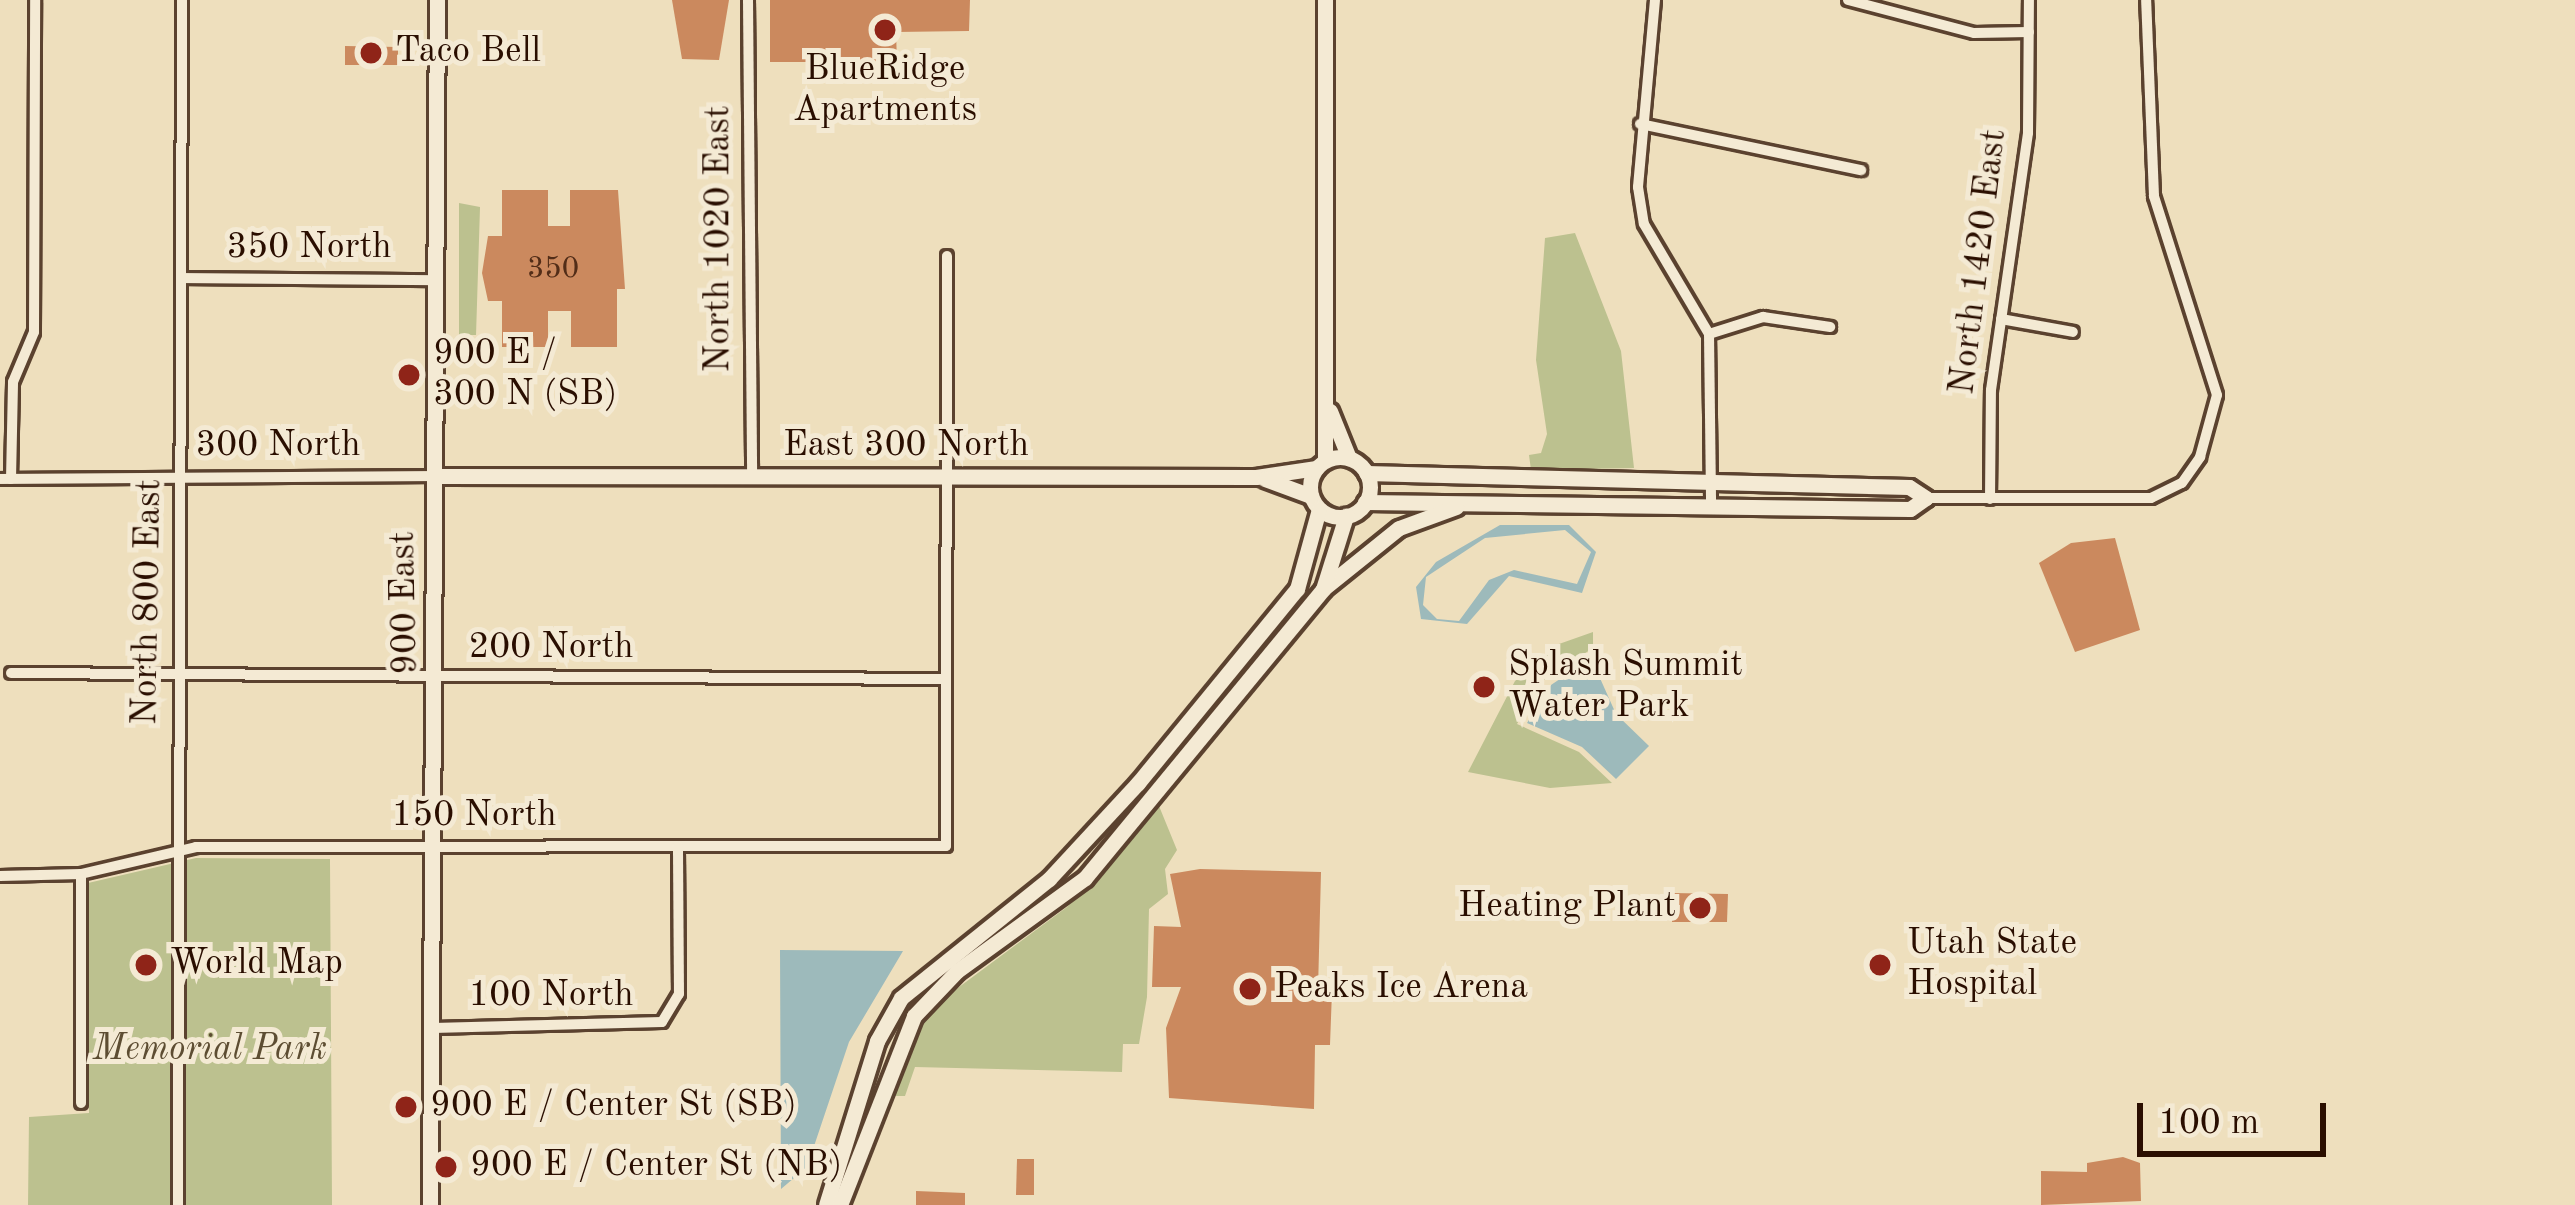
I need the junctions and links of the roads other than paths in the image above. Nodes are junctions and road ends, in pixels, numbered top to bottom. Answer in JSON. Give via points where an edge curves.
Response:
{"nodes":[{"id":1,"x":35,"y":0,"type":"edge"},
{"id":2,"x":182,"y":0,"type":"edge"},
{"id":3,"x":437,"y":0,"type":"edge"},
{"id":4,"x":748,"y":0,"type":"edge"},
{"id":5,"x":1325,"y":0,"type":"edge"},
{"id":6,"x":1655,"y":0,"type":"edge"},
{"id":7,"x":1848,"y":0,"type":"edge"},
{"id":8,"x":2030,"y":0,"type":"edge"},
{"id":9,"x":2146,"y":0,"type":"edge"},
{"id":10,"x":2029,"y":32,"type":"junction"},
{"id":11,"x":1640,"y":124,"type":"junction"},
{"id":12,"x":1862,"y":170,"type":"dead end"},
{"id":13,"x":947,"y":256,"type":"dead end"},
{"id":14,"x":183,"y":278,"type":"junction"},
{"id":15,"x":435,"y":280,"type":"junction"},
{"id":16,"x":2001,"y":319,"type":"junction"},
{"id":17,"x":1830,"y":328,"type":"dead end"},
{"id":18,"x":2073,"y":332,"type":"dead end"},
{"id":19,"x":1709,"y":334,"type":"junction"},
{"id":20,"x":1329,"y":408,"type":"junction"},
{"id":21,"x":1348,"y":458,"type":"junction"},
{"id":22,"x":1321,"y":464,"type":"junction"},
{"id":23,"x":1366,"y":473,"type":"junction"},
{"id":24,"x":434,"y":476,"type":"junction"},
{"id":25,"x":556,"y":476,"type":"joint"},
{"id":26,"x":180,"y":477,"type":"junction"},
{"id":27,"x":752,"y":477,"type":"junction"},
{"id":28,"x":1256,"y":477,"type":"junction"},
{"id":29,"x":946,"y":478,"type":"junction"},
{"id":30,"x":6,"y":479,"type":"edge"},
{"id":31,"x":1711,"y":485,"type":"junction"},
{"id":32,"x":1927,"y":498,"type":"junction"},
{"id":33,"x":1990,"y":499,"type":"junction"},
{"id":34,"x":1315,"y":502,"type":"junction"},
{"id":35,"x":1365,"y":502,"type":"junction"},
{"id":36,"x":1474,"y":502,"type":"junction"},
{"id":37,"x":1711,"y":507,"type":"junction"},
{"id":38,"x":1346,"y":516,"type":"junction"},
{"id":39,"x":1323,"y":589,"type":"junction"},
{"id":40,"x":11,"y":673,"type":"dead end"},
{"id":41,"x":178,"y":676,"type":"junction"},
{"id":42,"x":437,"y":679,"type":"junction"},
{"id":43,"x":946,"y":679,"type":"junction"},
{"id":44,"x":435,"y":847,"type":"junction"},
{"id":45,"x":678,"y":847,"type":"junction"},
{"id":46,"x":177,"y":850,"type":"junction"},
{"id":47,"x":80,"y":874,"type":"junction"},
{"id":48,"x":0,"y":876,"type":"edge"},
{"id":49,"x":433,"y":1028,"type":"junction"},
{"id":50,"x":81,"y":1102,"type":"dead end"},
{"id":51,"x":178,"y":1205,"type":"edge"},
{"id":52,"x":430,"y":1205,"type":"edge"},
{"id":53,"x":826,"y":1205,"type":"edge"},
{"id":54,"x":840,"y":1205,"type":"edge"}],
"edges":[{"from":1,"to":30,"type":"street","via":[[34,332],[13,382]]},
{"from":2,"to":14,"type":"street","name":"North 800 East"},
{"from":3,"to":15,"type":"street","name":"900 East"},
{"from":4,"to":27,"type":"street","name":"North 1020 East"},
{"from":5,"to":20,"type":"street"},
{"from":6,"to":11,"type":"street"},
{"from":7,"to":10,"type":"street","via":[[1974,33]]},
{"from":8,"to":10,"type":"street","name":"North 1420 East"},
{"from":9,"to":33,"type":"street","via":[[2146,142],[2174,277],[2212,364],[2212,425],[2194,470],[2151,498]]},
{"from":10,"to":16,"type":"street","name":"North 1420 East","via":[[2028,134]]},
{"from":11,"to":12,"type":"street"},
{"from":11,"to":19,"type":"street","via":[[1644,224]]},
{"from":13,"to":29,"type":"street"},
{"from":14,"to":15,"type":"street","name":"350 North"},
{"from":14,"to":26,"type":"street","name":"North 800 East"},
{"from":15,"to":24,"type":"street","name":"900 East"},
{"from":16,"to":18,"type":"street"},
{"from":16,"to":33,"type":"street","name":"North 1420 East"},
{"from":17,"to":19,"type":"street","via":[[1763,317]]},
{"from":19,"to":31,"type":"street"},
{"from":20,"to":21,"type":"street"},
{"from":20,"to":22,"type":"street"},
{"from":21,"to":22,"type":"street"},
{"from":21,"to":23,"type":"street"},
{"from":22,"to":28,"type":"street","name":"East 300 North"},
{"from":22,"to":34,"type":"street"},
{"from":23,"to":31,"type":"street"},
{"from":23,"to":35,"type":"street"},
{"from":24,"to":25,"type":"street","name":"300 North"},
{"from":24,"to":26,"type":"street","name":"300 North"},
{"from":24,"to":42,"type":"street","name":"900 East"},
{"from":25,"to":27,"type":"street","name":"East 300 North"},
{"from":26,"to":30,"type":"street","name":"300 North"},
{"from":26,"to":41,"type":"street","name":"North 800 East"},
{"from":27,"to":29,"type":"street","name":"East 300 North"},
{"from":28,"to":29,"type":"street","name":"East 300 North"},
{"from":28,"to":34,"type":"street","name":"East 300 North"},
{"from":29,"to":43,"type":"street"},
{"from":31,"to":32,"type":"street","via":[[1909,488]]},
{"from":31,"to":37,"type":"street"},
{"from":32,"to":33,"type":"street"},
{"from":32,"to":37,"type":"street","via":[[1910,509]]},
{"from":34,"to":38,"type":"street"},
{"from":34,"to":53,"type":"street","via":[[1297,589],[1138,783],[1049,879],[902,998],[877,1041]]},
{"from":35,"to":36,"type":"street"},
{"from":35,"to":38,"type":"street"},
{"from":36,"to":37,"type":"street"},
{"from":36,"to":39,"type":"street","via":[[1399,528]]},
{"from":38,"to":39,"type":"street"},
{"from":39,"to":54,"type":"street","via":[[1084,878],[930,995],[874,1100]]},
{"from":40,"to":41,"type":"street","name":"200 North"},
{"from":41,"to":42,"type":"street","name":"200 North"},
{"from":41,"to":46,"type":"street","name":"North 800 East"},
{"from":42,"to":43,"type":"street","name":"200 North"},
{"from":42,"to":44,"type":"street","name":"900 East"},
{"from":43,"to":45,"type":"street","name":"150 North","via":[[946,841]]},
{"from":44,"to":45,"type":"street","name":"150 North"},
{"from":44,"to":46,"type":"street","name":"150 North"},
{"from":44,"to":49,"type":"street","name":"900 East"},
{"from":45,"to":49,"type":"street","name":"100 North","via":[[679,994],[668,1018],[652,1026]]},
{"from":46,"to":47,"type":"street","name":"150 North"},
{"from":46,"to":51,"type":"street","name":"North 800 East"},
{"from":47,"to":48,"type":"street","name":"150 North"},
{"from":47,"to":50,"type":"street"},
{"from":49,"to":52,"type":"street","name":"900 East"}]}
